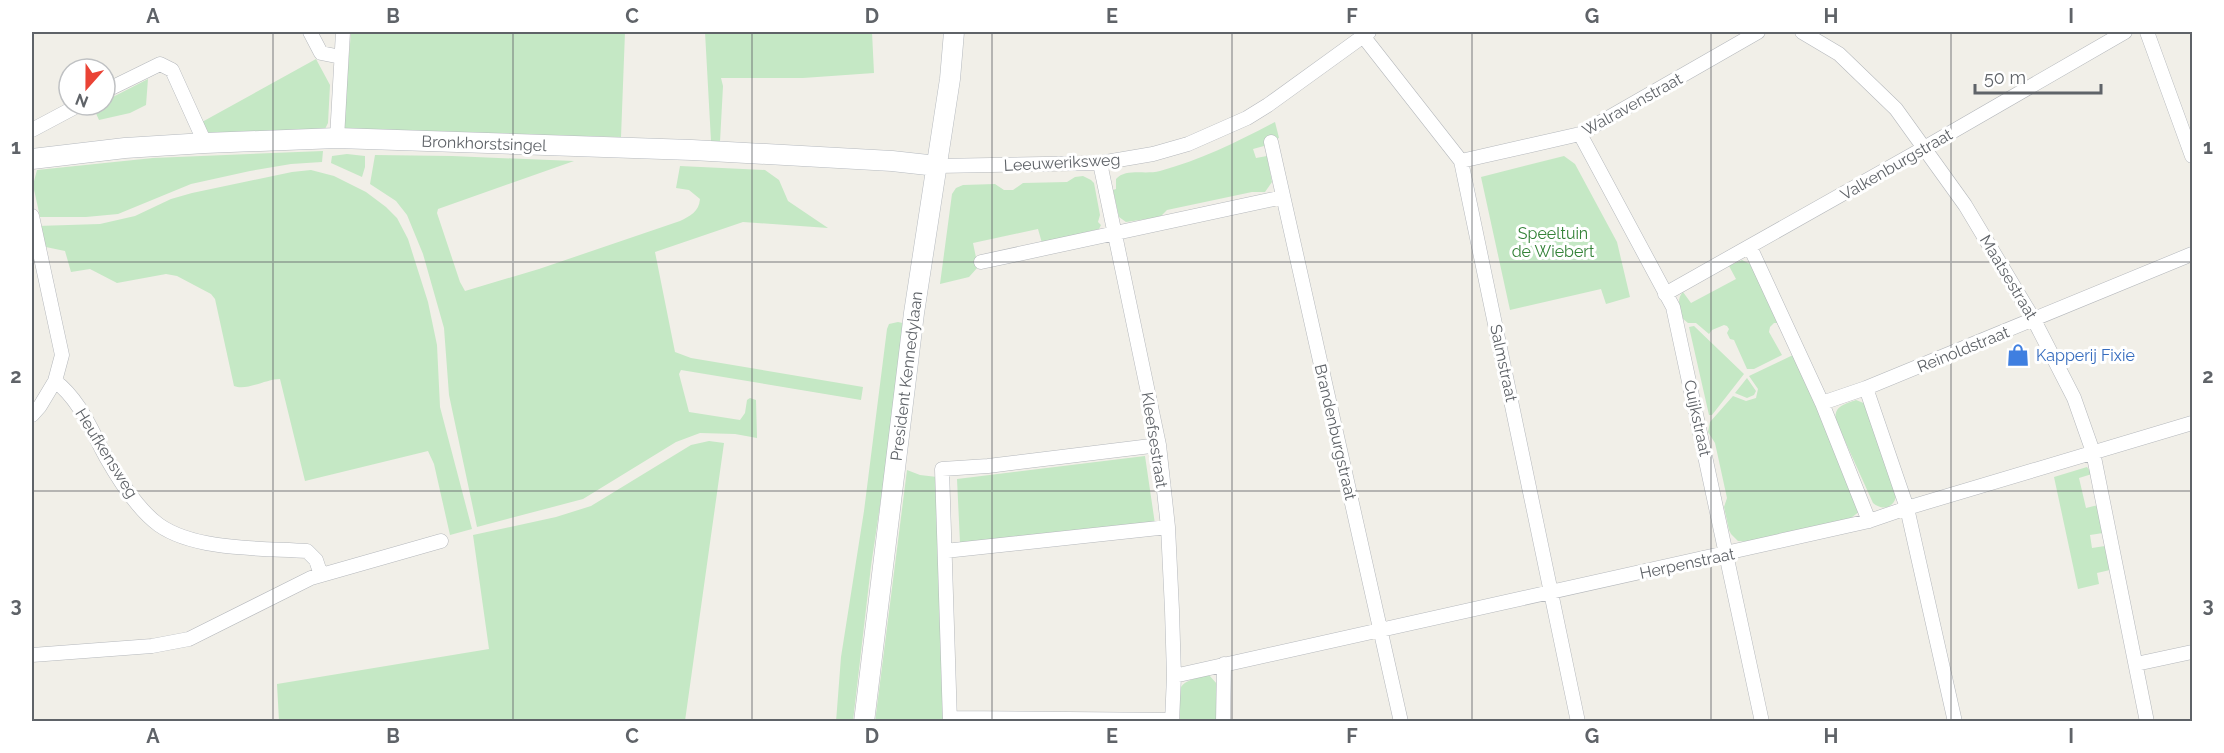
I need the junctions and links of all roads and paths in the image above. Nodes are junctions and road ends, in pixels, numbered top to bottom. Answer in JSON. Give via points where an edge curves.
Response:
{"nodes":[{"id":1,"x":310,"y":32,"type":"edge"},
{"id":2,"x":343,"y":32,"type":"edge"},
{"id":3,"x":954,"y":32,"type":"edge"},
{"id":4,"x":1758,"y":32,"type":"edge"},
{"id":5,"x":1802,"y":32,"type":"edge"},
{"id":6,"x":2125,"y":32,"type":"edge"},
{"id":7,"x":2147,"y":32,"type":"edge"},
{"id":8,"x":1366,"y":34,"type":"edge"},
{"id":9,"x":341,"y":57,"type":"junction"},
{"id":10,"x":117,"y":85,"type":"edge"},
{"id":11,"x":57,"y":117,"type":"edge"},
{"id":12,"x":32,"y":130,"type":"edge"},
{"id":13,"x":1580,"y":134,"type":"junction"},
{"id":14,"x":337,"y":138,"type":"junction"},
{"id":15,"x":1271,"y":142,"type":"dead end"},
{"id":16,"x":205,"y":143,"type":"junction"},
{"id":17,"x":1924,"y":148,"type":"junction"},
{"id":18,"x":2193,"y":156,"type":"edge"},
{"id":19,"x":32,"y":159,"type":"edge"},
{"id":20,"x":1461,"y":162,"type":"junction"},
{"id":21,"x":1100,"y":163,"type":"junction"},
{"id":22,"x":937,"y":166,"type":"junction"},
{"id":23,"x":1283,"y":197,"type":"junction"},
{"id":24,"x":32,"y":216,"type":"edge"},
{"id":25,"x":1115,"y":233,"type":"junction"},
{"id":26,"x":1749,"y":247,"type":"junction"},
{"id":27,"x":2193,"y":254,"type":"edge"},
{"id":28,"x":981,"y":262,"type":"dead end"},
{"id":29,"x":1665,"y":294,"type":"junction"},
{"id":30,"x":2034,"y":320,"type":"junction"},
{"id":31,"x":55,"y":381,"type":"junction"},
{"id":32,"x":1866,"y":388,"type":"junction"},
{"id":33,"x":1822,"y":404,"type":"junction"},
{"id":34,"x":32,"y":415,"type":"edge"},
{"id":35,"x":2193,"y":423,"type":"edge"},
{"id":36,"x":1159,"y":445,"type":"junction"},
{"id":37,"x":2093,"y":452,"type":"junction"},
{"id":38,"x":1907,"y":508,"type":"junction"},
{"id":39,"x":1869,"y":521,"type":"junction"},
{"id":40,"x":1168,"y":527,"type":"junction"},
{"id":41,"x":441,"y":541,"type":"dead end"},
{"id":42,"x":945,"y":550,"type":"junction"},
{"id":43,"x":1726,"y":554,"type":"junction"},
{"id":44,"x":321,"y":575,"type":"junction"},
{"id":45,"x":1553,"y":592,"type":"junction"},
{"id":46,"x":1381,"y":630,"type":"junction"},
{"id":47,"x":2193,"y":652,"type":"edge"},
{"id":48,"x":32,"y":655,"type":"edge"},
{"id":49,"x":1224,"y":664,"type":"junction"},
{"id":50,"x":2136,"y":664,"type":"junction"},
{"id":51,"x":1174,"y":676,"type":"junction"},
{"id":52,"x":951,"y":720,"type":"edge"},
{"id":53,"x":1172,"y":721,"type":"edge"},
{"id":54,"x":864,"y":722,"type":"edge"},
{"id":55,"x":1223,"y":722,"type":"edge"},
{"id":56,"x":1401,"y":722,"type":"edge"},
{"id":57,"x":1578,"y":722,"type":"edge"},
{"id":58,"x":1762,"y":722,"type":"edge"},
{"id":59,"x":1955,"y":722,"type":"edge"},
{"id":60,"x":2147,"y":722,"type":"edge"}],
"edges":[{"from":1,"to":9,"type":"street","via":[[321,53]]},
{"from":2,"to":9,"type":"street"},
{"from":3,"to":22,"type":"street","name":"President Kennedylaan"},
{"from":4,"to":13,"type":"street","name":"Walravenstraat"},
{"from":5,"to":17,"type":"street","name":"Maatsestraat","via":[[1839,54],[1896,109]]},
{"from":6,"to":17,"type":"street","name":"Valkenburgstraat"},
{"from":7,"to":18,"type":"street"},
{"from":8,"to":20,"type":"street","name":"Salmstraat"},
{"from":8,"to":21,"type":"street","name":"Leeuweriksweg","via":[[1247,118],[1188,144]]},
{"from":9,"to":14,"type":"street"},
{"from":10,"to":16,"type":"street","via":[[160,64],[172,70]]},
{"from":11,"to":12,"type":"street"},
{"from":13,"to":20,"type":"street","name":"Walravenstraat"},
{"from":13,"to":29,"type":"street","name":"Cuijkstraat"},
{"from":14,"to":16,"type":"street","name":"Bronkhorstsingel"},
{"from":14,"to":22,"type":"street","name":"Bronkhorstsingel","via":[[671,149]]},
{"from":15,"to":23,"type":"street","name":"Brandenburgstraat"},
{"from":16,"to":19,"type":"street","name":"Bronkhorstsingel"},
{"from":17,"to":26,"type":"street","name":"Valkenburgstraat"},
{"from":17,"to":30,"type":"street","name":"Maatsestraat","via":[[1965,205]]},
{"from":20,"to":45,"type":"street","name":"Salmstraat"},
{"from":21,"to":22,"type":"street","name":"Leeuweriksweg"},
{"from":21,"to":25,"type":"street","name":"Kleefsestraat"},
{"from":22,"to":54,"type":"street","name":"President Kennedylaan","via":[[914,313]]},
{"from":23,"to":25,"type":"street"},
{"from":23,"to":46,"type":"street","name":"Brandenburgstraat"},
{"from":24,"to":31,"type":"street","via":[[62,355]]},
{"from":25,"to":28,"type":"street"},
{"from":25,"to":36,"type":"street","name":"Kleefsestraat"},
{"from":26,"to":29,"type":"street","name":"Valkenburgstraat"},
{"from":26,"to":33,"type":"street"},
{"from":27,"to":30,"type":"street","name":"Reinoldstraat"},
{"from":29,"to":43,"type":"street","name":"Cuijkstraat","via":[[1678,327]]},
{"from":30,"to":32,"type":"street","name":"Reinoldstraat"},
{"from":30,"to":37,"type":"street","name":"Maatsestraat","via":[[2074,398]]},
{"from":31,"to":34,"type":"street"},
{"from":31,"to":44,"type":"street","name":"Heufkensweg","via":[[68,391],[80,409],[125,487],[160,525],[180,535],[216,544],[307,552],[316,560]]},
{"from":32,"to":33,"type":"street","name":"Reinoldstraat"},
{"from":32,"to":38,"type":"street"},
{"from":33,"to":39,"type":"street"},
{"from":35,"to":37,"type":"street","name":"Herpenstraat"},
{"from":36,"to":40,"type":"street","name":"Kleefsestraat"},
{"from":36,"to":42,"type":"street","via":[[942,469]]},
{"from":37,"to":38,"type":"street","name":"Herpenstraat"},
{"from":37,"to":50,"type":"street","name":"Maatsestraat"},
{"from":38,"to":39,"type":"street","name":"Herpenstraat"},
{"from":38,"to":59,"type":"street"},
{"from":39,"to":43,"type":"street","name":"Herpenstraat"},
{"from":40,"to":42,"type":"street"},
{"from":40,"to":51,"type":"street","name":"Kleefsestraat"},
{"from":41,"to":44,"type":"street"},
{"from":42,"to":52,"type":"street"},
{"from":43,"to":45,"type":"street","name":"Herpenstraat"},
{"from":43,"to":58,"type":"street","name":"Cuijkstraat"},
{"from":44,"to":48,"type":"street","via":[[189,639],[152,646]]},
{"from":45,"to":46,"type":"street","name":"Herpenstraat"},
{"from":45,"to":57,"type":"street","name":"Salmstraat"},
{"from":46,"to":49,"type":"street","name":"Herpenstraat"},
{"from":46,"to":56,"type":"street","name":"Brandenburgstraat"},
{"from":47,"to":50,"type":"street"},
{"from":49,"to":51,"type":"street","name":"Herpenstraat"},
{"from":49,"to":55,"type":"street"},
{"from":50,"to":60,"type":"street","name":"Maatsestraat"},
{"from":51,"to":53,"type":"street","name":"Kleefsestraat"},
{"from":52,"to":53,"type":"street"}]}
